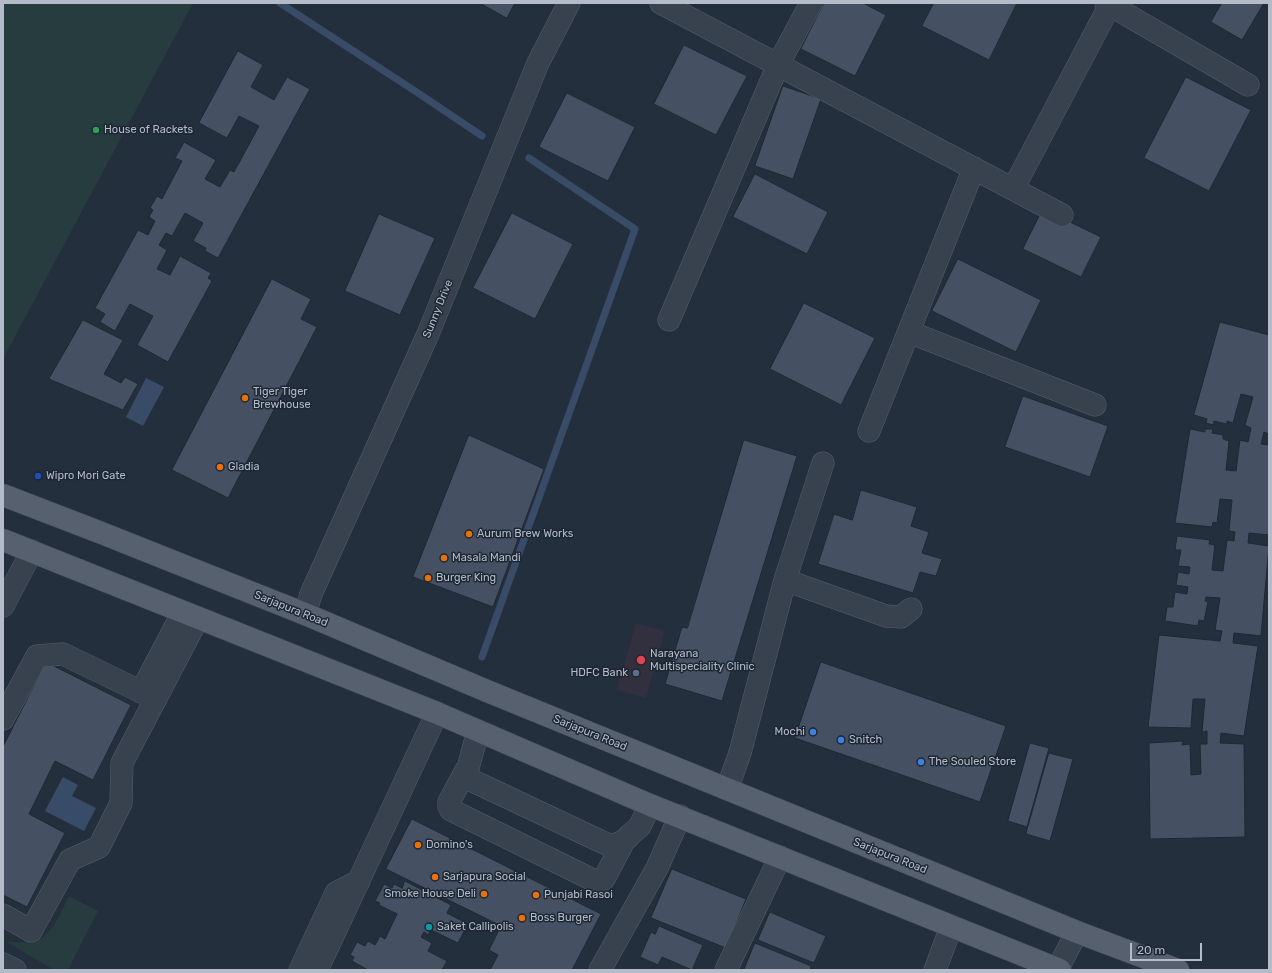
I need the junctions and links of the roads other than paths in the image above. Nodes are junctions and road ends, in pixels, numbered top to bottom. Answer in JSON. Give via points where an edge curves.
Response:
{"nodes":[{"id":1,"x":570,"y":3,"type":"edge"},
{"id":2,"x":661,"y":3,"type":"edge"},
{"id":3,"x":811,"y":3,"type":"edge"},
{"id":4,"x":1108,"y":4,"type":"edge"},
{"id":5,"x":778,"y":65,"type":"junction"},
{"id":6,"x":1248,"y":85,"type":"dead end"},
{"id":7,"x":974,"y":168,"type":"junction"},
{"id":8,"x":1013,"y":189,"type":"junction"},
{"id":9,"x":1062,"y":215,"type":"dead end"},
{"id":10,"x":670,"y":320,"type":"dead end"},
{"id":11,"x":909,"y":332,"type":"junction"},
{"id":12,"x":1096,"y":405,"type":"dead end"},
{"id":13,"x":869,"y":431,"type":"dead end"},
{"id":14,"x":823,"y":463,"type":"dead end"},
{"id":15,"x":3,"y":495,"type":"edge"},
{"id":16,"x":3,"y":540,"type":"edge"},
{"id":17,"x":32,"y":551,"type":"junction"},
{"id":18,"x":785,"y":580,"type":"junction"},
{"id":19,"x":8,"y":585,"type":"edge"},
{"id":20,"x":3,"y":606,"type":"edge"},
{"id":21,"x":911,"y":609,"type":"dead end"},
{"id":22,"x":305,"y":614,"type":"junction"},
{"id":23,"x":190,"y":615,"type":"junction"},
{"id":24,"x":148,"y":695,"type":"junction"},
{"id":25,"x":437,"y":713,"type":"junction"},
{"id":26,"x":3,"y":719,"type":"edge"},
{"id":27,"x":478,"y":731,"type":"junction"},
{"id":28,"x":465,"y":772,"type":"junction"},
{"id":29,"x":727,"y":789,"type":"junction"},
{"id":30,"x":650,"y":805,"type":"junction"},
{"id":31,"x":680,"y":816,"type":"junction"},
{"id":32,"x":624,"y":841,"type":"junction"},
{"id":33,"x":780,"y":857,"type":"junction"},
{"id":34,"x":359,"y":881,"type":"junction"},
{"id":35,"x":3,"y":915,"type":"edge"},
{"id":36,"x":951,"y":927,"type":"junction"},
{"id":37,"x":1077,"y":932,"type":"junction"},
{"id":38,"x":3,"y":964,"type":"edge"},
{"id":39,"x":15,"y":970,"type":"edge"},
{"id":40,"x":300,"y":970,"type":"edge"},
{"id":41,"x":317,"y":970,"type":"edge"},
{"id":42,"x":600,"y":970,"type":"edge"},
{"id":43,"x":726,"y":970,"type":"edge"},
{"id":44,"x":935,"y":970,"type":"edge"},
{"id":45,"x":1058,"y":970,"type":"edge"},
{"id":46,"x":1178,"y":970,"type":"edge"}],
"edges":[{"from":1,"to":22,"type":"street","name":"Sunny Drive","via":[[538,63],[428,334],[311,594]]},
{"from":2,"to":5,"type":"street"},
{"from":3,"to":5,"type":"street"},
{"from":4,"to":6,"type":"street"},
{"from":4,"to":8,"type":"street"},
{"from":5,"to":7,"type":"street"},
{"from":5,"to":10,"type":"street"},
{"from":7,"to":8,"type":"street"},
{"from":7,"to":11,"type":"street"},
{"from":8,"to":9,"type":"street"},
{"from":11,"to":12,"type":"street"},
{"from":11,"to":13,"type":"street"},
{"from":14,"to":18,"type":"street"},
{"from":15,"to":22,"type":"main road","name":"Sarjapura Road"},
{"from":16,"to":17,"type":"main road"},
{"from":17,"to":19,"type":"street"},
{"from":17,"to":23,"type":"main road"},
{"from":18,"to":21,"type":"street","via":[[886,616],[901,617]]},
{"from":18,"to":29,"type":"street","via":[[740,753]]},
{"from":19,"to":20,"type":"street"},
{"from":22,"to":29,"type":"main road","name":"Sarjapura Road"},
{"from":23,"to":24,"type":"street"},
{"from":23,"to":25,"type":"main road"},
{"from":24,"to":26,"type":"street","via":[[63,654],[37,656]]},
{"from":24,"to":35,"type":"street","via":[[122,763],[121,803],[99,847],[70,860],[31,931]]},
{"from":25,"to":27,"type":"main road"},
{"from":25,"to":34,"type":"street"},
{"from":27,"to":28,"type":"street"},
{"from":27,"to":30,"type":"main road"},
{"from":28,"to":32,"type":"street","via":[[472,781],[609,844]]},
{"from":28,"to":32,"type":"street","via":[[449,802],[451,810],[591,879],[599,882],[604,879]]},
{"from":29,"to":37,"type":"main road","name":"Sarjapura Road"},
{"from":30,"to":31,"type":"main road"},
{"from":30,"to":32,"type":"street","via":[[640,826]]},
{"from":31,"to":33,"type":"main road"},
{"from":31,"to":42,"type":"street","via":[[657,868]]},
{"from":33,"to":36,"type":"main road"},
{"from":33,"to":43,"type":"street"},
{"from":34,"to":40,"type":"street","via":[[336,893]]},
{"from":34,"to":41,"type":"street"},
{"from":36,"to":44,"type":"street"},
{"from":36,"to":45,"type":"main road"},
{"from":37,"to":45,"type":"street"},
{"from":37,"to":46,"type":"main road","name":"Sarjapura Road"},
{"from":38,"to":39,"type":"street"}]}
